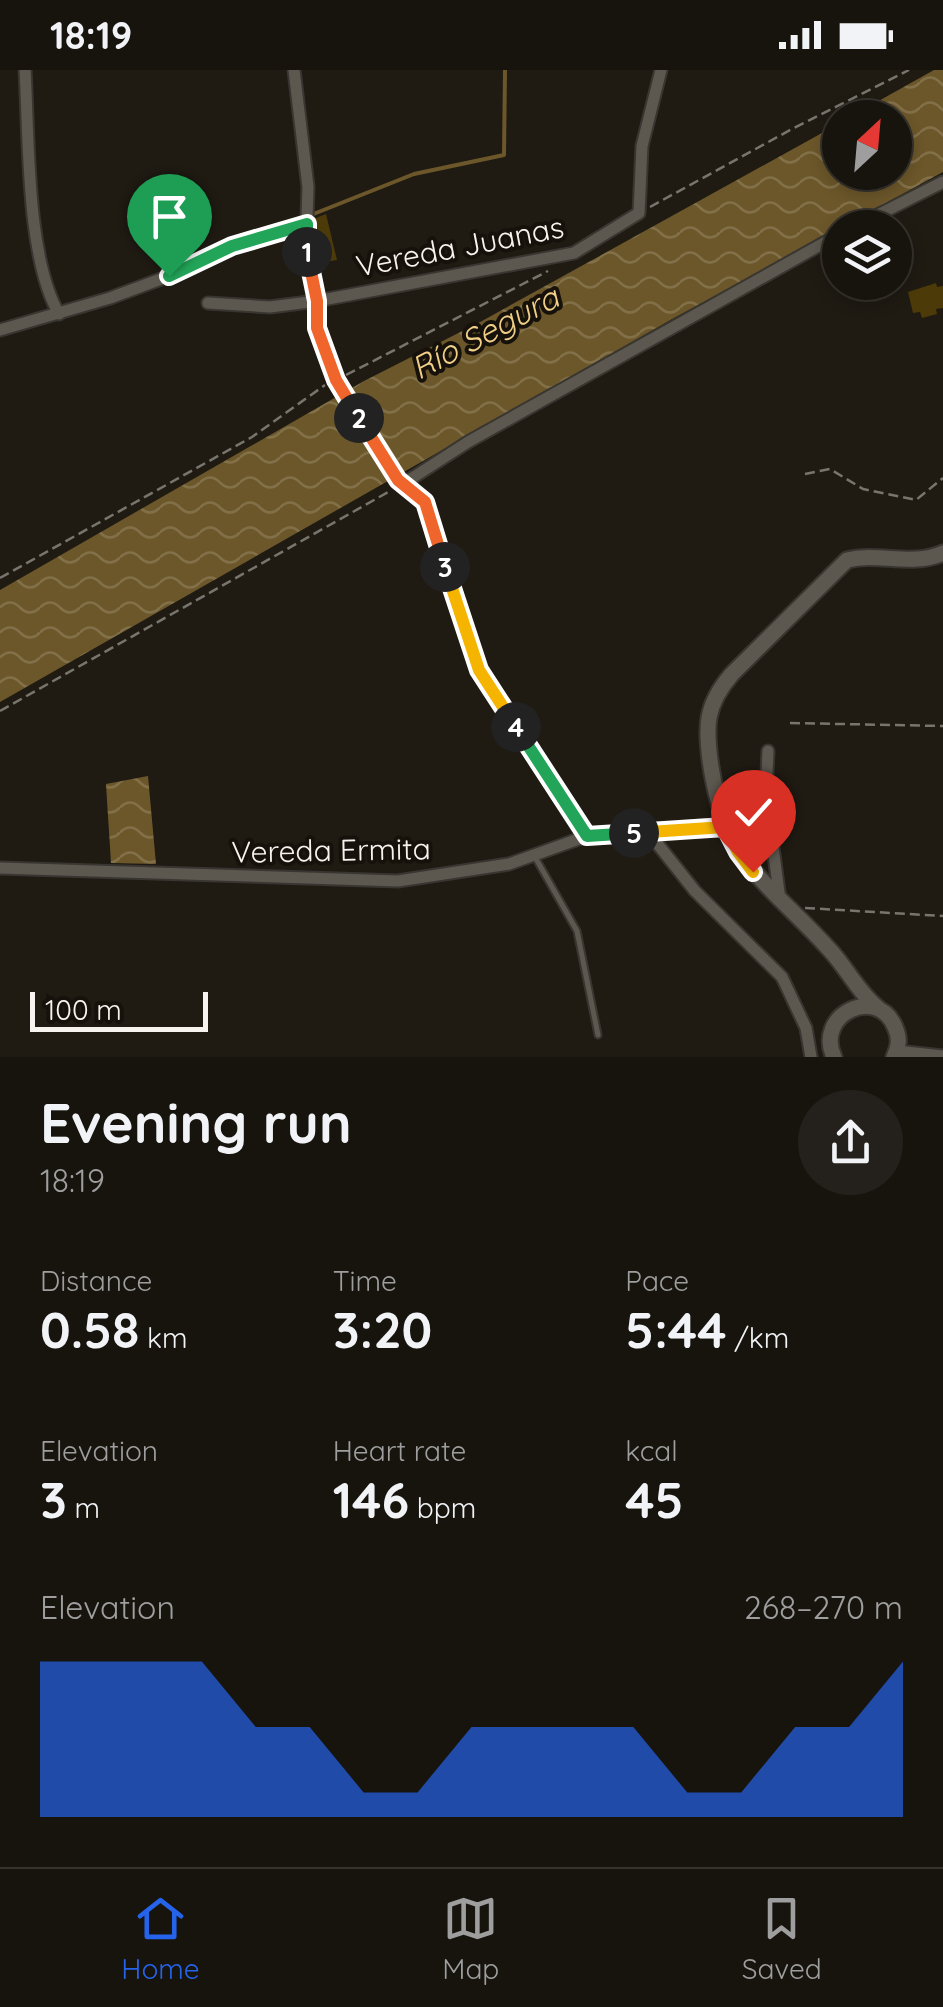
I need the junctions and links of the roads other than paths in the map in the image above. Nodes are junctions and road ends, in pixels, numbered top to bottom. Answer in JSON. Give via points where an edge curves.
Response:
{"nodes":[{"id":1,"x":25,"y":70,"type":"edge"},
{"id":2,"x":294,"y":70,"type":"edge"},
{"id":3,"x":661,"y":70,"type":"edge"},
{"id":4,"x":943,"y":182,"type":"edge"},
{"id":5,"x":888,"y":210,"type":"edge"},
{"id":6,"x":307,"y":224,"type":"junction"},
{"id":7,"x":822,"y":244,"type":"edge"},
{"id":8,"x":317,"y":301,"type":"junction"},
{"id":9,"x":208,"y":303,"type":"dead end"},
{"id":10,"x":58,"y":314,"type":"junction"},
{"id":11,"x":0,"y":330,"type":"edge"},
{"id":12,"x":401,"y":482,"type":"junction"},
{"id":13,"x":943,"y":553,"type":"edge"},
{"id":14,"x":768,"y":750,"type":"dead end"},
{"id":15,"x":725,"y":827,"type":"junction"},
{"id":16,"x":648,"y":832,"type":"junction"},
{"id":17,"x":587,"y":836,"type":"junction"},
{"id":18,"x":534,"y":855,"type":"junction"},
{"id":19,"x":0,"y":868,"type":"edge"},
{"id":20,"x":780,"y":900,"type":"junction"},
{"id":21,"x":842,"y":966,"type":"junction"},
{"id":22,"x":878,"y":1008,"type":"junction"},
{"id":23,"x":830,"y":1030,"type":"junction"},
{"id":24,"x":598,"y":1035,"type":"dead end"},
{"id":25,"x":896,"y":1054,"type":"edge"},
{"id":26,"x":943,"y":1056,"type":"edge"},
{"id":27,"x":811,"y":1057,"type":"edge"},
{"id":28,"x":834,"y":1057,"type":"edge"}],
"edges":[{"from":1,"to":10,"type":"street","via":[[36,225],[46,287]]},
{"from":2,"to":6,"type":"street"},
{"from":3,"to":8,"type":"street","name":"Vereda Juanas","via":[[642,146],[639,213],[574,253]]},
{"from":4,"to":5,"type":"street"},
{"from":6,"to":8,"type":"street"},
{"from":6,"to":10,"type":"street"},
{"from":7,"to":12,"type":"street"},
{"from":8,"to":9,"type":"street","via":[[270,307]]},
{"from":8,"to":12,"type":"street","via":[[317,328],[336,380]]},
{"from":10,"to":11,"type":"street"},
{"from":12,"to":17,"type":"street","via":[[425,502],[479,670]]},
{"from":13,"to":15,"type":"main road","via":[[847,560],[716,692],[708,721],[710,755]]},
{"from":14,"to":20,"type":"street","via":[[766,796]]},
{"from":15,"to":16,"type":"street","name":"Vereda Ermita"},
{"from":15,"to":20,"type":"main road"},
{"from":16,"to":17,"type":"street","name":"Vereda Ermita"},
{"from":16,"to":27,"type":"street","via":[[694,891],[782,976],[806,1028]]},
{"from":17,"to":18,"type":"street","name":"Vereda Ermita"},
{"from":18,"to":19,"type":"street","name":"Vereda Ermita","via":[[398,881]]},
{"from":18,"to":24,"type":"lane","via":[[577,931]]},
{"from":20,"to":21,"type":"main road"},
{"from":21,"to":22,"type":"main road"},
{"from":21,"to":23,"type":"main road","via":[[844,999]]},
{"from":22,"to":23,"type":"main road","via":[[843,1012]]},
{"from":22,"to":25,"type":"main road","via":[[899,1036]]},
{"from":23,"to":28,"type":"main road"},
{"from":25,"to":26,"type":"street"}]}
